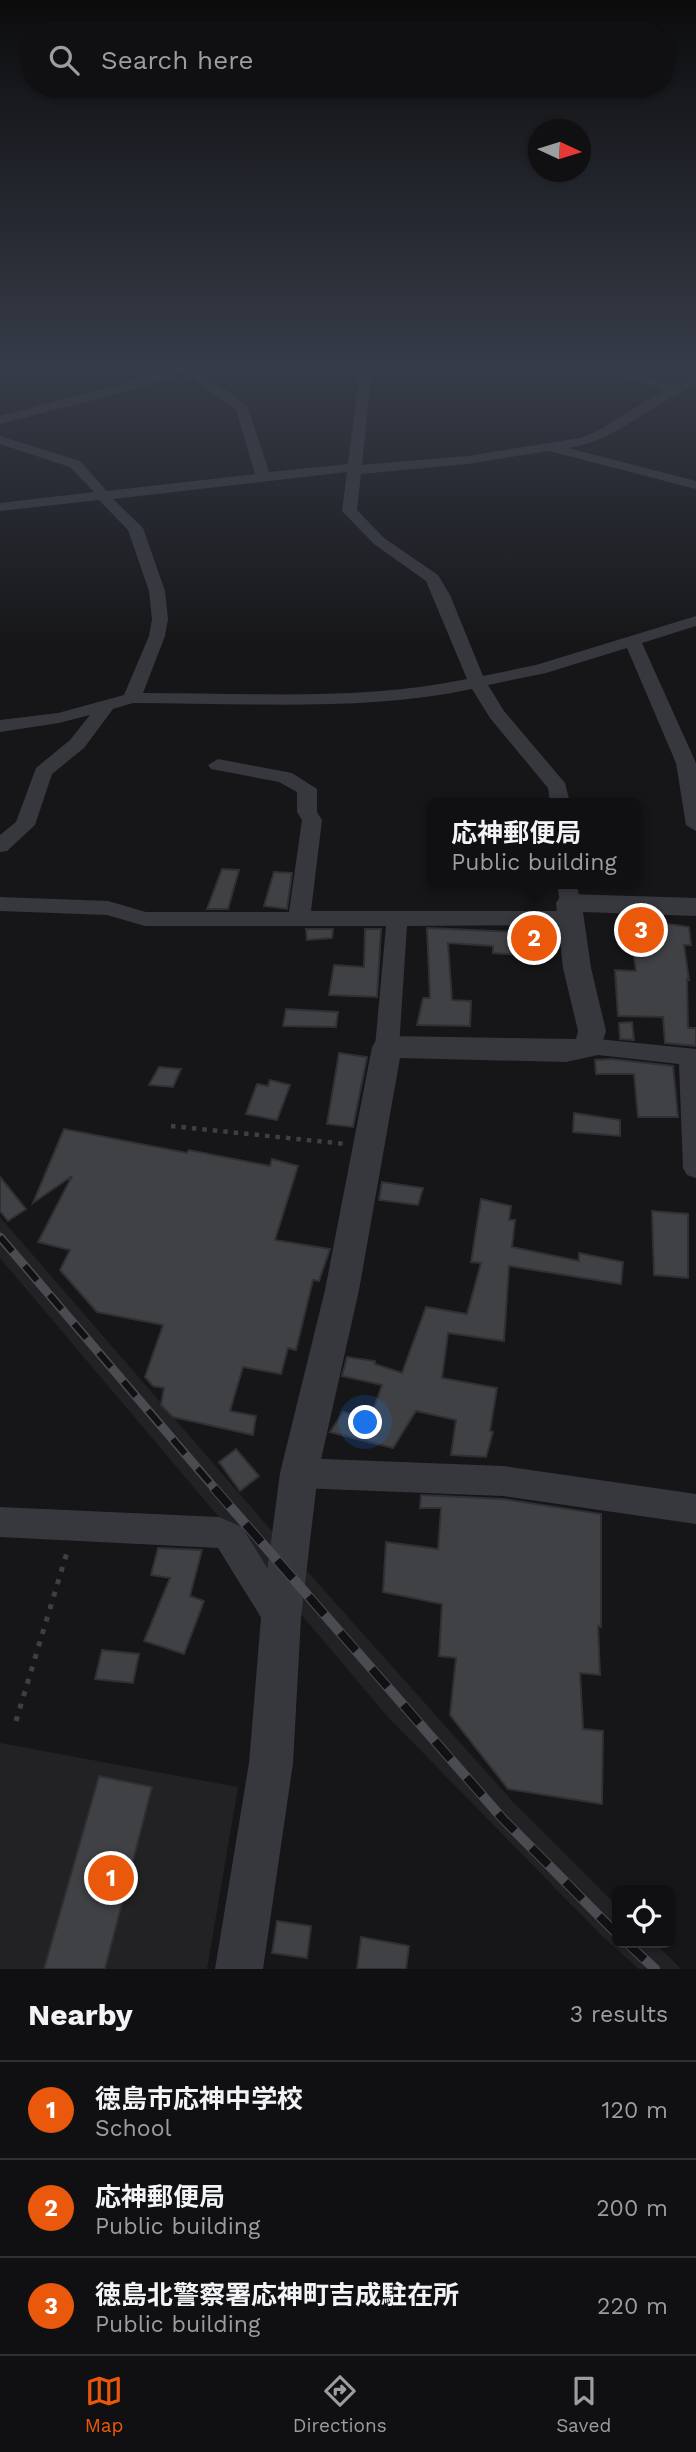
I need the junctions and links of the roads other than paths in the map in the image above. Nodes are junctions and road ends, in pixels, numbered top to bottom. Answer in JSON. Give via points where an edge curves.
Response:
{"nodes":[{"id":1,"x":62,"y":460,"type":"edge"},
{"id":2,"x":258,"y":460,"type":"edge"},
{"id":3,"x":356,"y":460,"type":"edge"},
{"id":4,"x":468,"y":460,"type":"edge"},
{"id":5,"x":598,"y":460,"type":"edge"},
{"id":6,"x":355,"y":469,"type":"junction"},
{"id":7,"x":264,"y":478,"type":"junction"},
{"id":8,"x":696,"y":485,"type":"edge"},
{"id":9,"x":104,"y":496,"type":"junction"},
{"id":10,"x":0,"y":508,"type":"edge"},
{"id":11,"x":696,"y":621,"type":"edge"},
{"id":12,"x":632,"y":639,"type":"junction"},
{"id":13,"x":478,"y":684,"type":"junction"},
{"id":14,"x":132,"y":698,"type":"junction"},
{"id":15,"x":104,"y":709,"type":"junction"},
{"id":16,"x":0,"y":726,"type":"edge"},
{"id":17,"x":691,"y":763,"type":"edge"},
{"id":18,"x":218,"y":765,"type":"dead end"},
{"id":19,"x":559,"y":798,"type":"edge"},
{"id":20,"x":696,"y":825,"type":"edge"},
{"id":21,"x":0,"y":846,"type":"edge"},
{"id":22,"x":569,"y":901,"type":"edge"},
{"id":23,"x":0,"y":904,"type":"edge"},
{"id":24,"x":696,"y":907,"type":"edge"},
{"id":25,"x":299,"y":917,"type":"junction"},
{"id":26,"x":397,"y":918,"type":"junction"},
{"id":27,"x":387,"y":1047,"type":"junction"},
{"id":28,"x":588,"y":1047,"type":"junction"},
{"id":29,"x":696,"y":1168,"type":"edge"},
{"id":30,"x":299,"y":1473,"type":"junction"},
{"id":31,"x":696,"y":1509,"type":"edge"},
{"id":32,"x":0,"y":1522,"type":"edge"},
{"id":33,"x":281,"y":1618,"type":"junction"},
{"id":34,"x":239,"y":1969,"type":"edge"}],
"edges":[{"from":1,"to":9,"type":"street","via":[[75,464]]},
{"from":2,"to":7,"type":"street"},
{"from":3,"to":6,"type":"street"},
{"from":4,"to":6,"type":"street"},
{"from":5,"to":8,"type":"street"},
{"from":6,"to":7,"type":"street"},
{"from":6,"to":13,"type":"street","via":[[349,511],[379,541],[432,578]]},
{"from":7,"to":9,"type":"street"},
{"from":9,"to":10,"type":"street"},
{"from":9,"to":14,"type":"street","via":[[135,528],[157,591],[158,636]]},
{"from":11,"to":12,"type":"street"},
{"from":12,"to":13,"type":"street"},
{"from":12,"to":17,"type":"street"},
{"from":13,"to":14,"type":"street","via":[[427,693],[355,696]]},
{"from":13,"to":19,"type":"street","via":[[496,714],[558,787]]},
{"from":14,"to":15,"type":"street"},
{"from":15,"to":16,"type":"street"},
{"from":15,"to":21,"type":"street","via":[[77,744],[43,772],[25,825]]},
{"from":17,"to":20,"type":"street"},
{"from":18,"to":25,"type":"street","via":[[285,777],[307,789],[307,812],[312,820]]},
{"from":22,"to":24,"type":"street"},
{"from":22,"to":26,"type":"street"},
{"from":22,"to":28,"type":"street","via":[[577,968],[592,1031]]},
{"from":23,"to":25,"type":"street","via":[[108,908],[145,919]]},
{"from":25,"to":26,"type":"street"},
{"from":26,"to":27,"type":"street"},
{"from":27,"to":28,"type":"street","via":[[566,1051]]},
{"from":27,"to":30,"type":"street"},
{"from":28,"to":29,"type":"street","via":[[691,1056]]},
{"from":30,"to":31,"type":"street","via":[[503,1481]]},
{"from":30,"to":33,"type":"street"},
{"from":32,"to":33,"type":"street","via":[[219,1533],[231,1538]]},
{"from":33,"to":34,"type":"street","via":[[271,1763]]}]}
